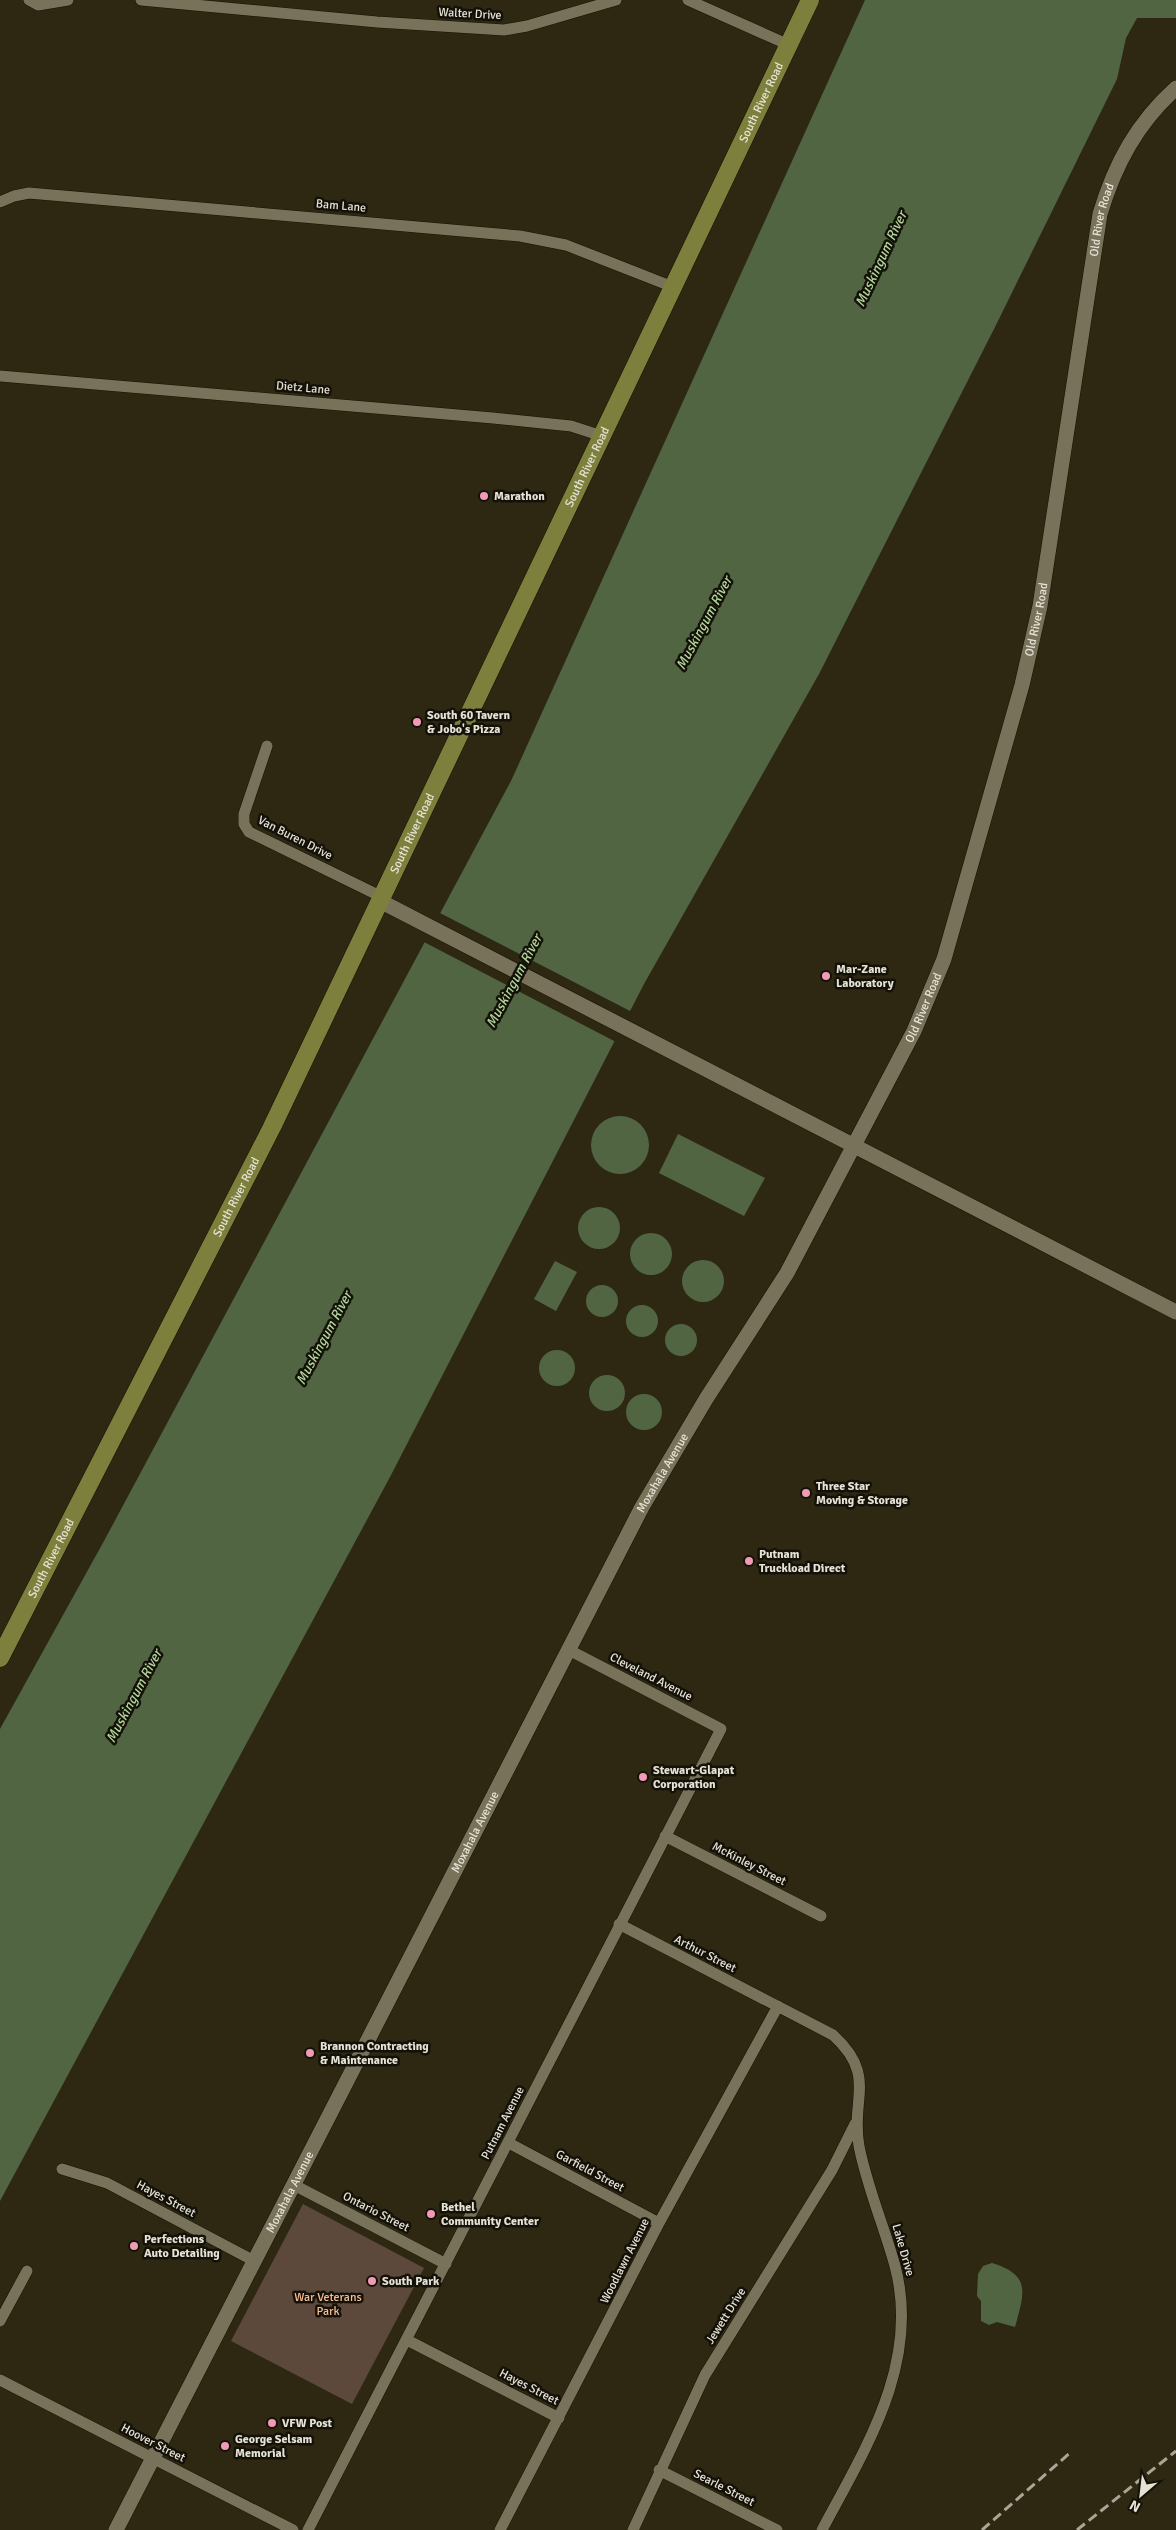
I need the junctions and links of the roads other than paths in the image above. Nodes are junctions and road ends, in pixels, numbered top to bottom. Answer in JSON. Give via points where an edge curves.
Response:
{"nodes":[{"id":1,"x":29,"y":0,"type":"edge"},
{"id":2,"x":68,"y":0,"type":"edge"},
{"id":3,"x":141,"y":0,"type":"edge"},
{"id":4,"x":616,"y":0,"type":"edge"},
{"id":5,"x":688,"y":0,"type":"edge"},
{"id":6,"x":810,"y":0,"type":"edge"},
{"id":7,"x":789,"y":45,"type":"junction"},
{"id":8,"x":1176,"y":88,"type":"edge"},
{"id":9,"x":0,"y":202,"type":"edge"},
{"id":10,"x":673,"y":287,"type":"junction"},
{"id":11,"x":0,"y":376,"type":"edge"},
{"id":12,"x":602,"y":436,"type":"junction"},
{"id":13,"x":267,"y":746,"type":"dead end"},
{"id":14,"x":381,"y":899,"type":"junction"},
{"id":15,"x":854,"y":1146,"type":"junction"},
{"id":16,"x":1176,"y":1312,"type":"edge"},
{"id":17,"x":569,"y":1650,"type":"junction"},
{"id":18,"x":0,"y":1658,"type":"edge"},
{"id":19,"x":721,"y":1729,"type":"joint"},
{"id":20,"x":665,"y":1836,"type":"junction"},
{"id":21,"x":821,"y":1916,"type":"dead end"},
{"id":22,"x":620,"y":1924,"type":"junction"},
{"id":23,"x":778,"y":2006,"type":"junction"},
{"id":24,"x":855,"y":2124,"type":"junction"},
{"id":25,"x":509,"y":2143,"type":"junction"},
{"id":26,"x":62,"y":2169,"type":"dead end"},
{"id":27,"x":294,"y":2186,"type":"junction"},
{"id":28,"x":659,"y":2223,"type":"junction"},
{"id":29,"x":254,"y":2261,"type":"junction"},
{"id":30,"x":446,"y":2264,"type":"junction"},
{"id":31,"x":27,"y":2271,"type":"dead end"},
{"id":32,"x":0,"y":2322,"type":"edge"},
{"id":33,"x":407,"y":2340,"type":"junction"},
{"id":34,"x":0,"y":2380,"type":"edge"},
{"id":35,"x":560,"y":2418,"type":"junction"},
{"id":36,"x":153,"y":2458,"type":"junction"},
{"id":37,"x":659,"y":2470,"type":"junction"},
{"id":38,"x":116,"y":2530,"type":"edge"},
{"id":39,"x":293,"y":2530,"type":"edge"},
{"id":40,"x":308,"y":2530,"type":"edge"},
{"id":41,"x":500,"y":2530,"type":"edge"},
{"id":42,"x":633,"y":2530,"type":"edge"},
{"id":43,"x":777,"y":2530,"type":"edge"},
{"id":44,"x":822,"y":2530,"type":"edge"}],
"edges":[{"from":1,"to":2,"type":"street","via":[[38,4]]},
{"from":3,"to":4,"type":"street","name":"Walter Drive","via":[[504,30]]},
{"from":5,"to":7,"type":"street"},
{"from":6,"to":7,"type":"main road","name":"South River Road"},
{"from":7,"to":10,"type":"main road","name":"South River Road"},
{"from":8,"to":15,"type":"main road","name":"Old River Road","via":[[1142,123],[1123,153],[1107,189],[1092,261],[1044,586],[1022,685],[944,959],[914,1031]]},
{"from":9,"to":10,"type":"street","name":"Bam Lane","via":[[29,193],[520,236],[574,248]]},
{"from":10,"to":12,"type":"main road","name":"South River Road"},
{"from":11,"to":12,"type":"street","name":"Dietz Lane","via":[[561,425]]},
{"from":12,"to":14,"type":"main road","name":"South River Road"},
{"from":13,"to":14,"type":"street","name":"Van Buren Drive","via":[[244,814],[244,824],[249,832]]},
{"from":14,"to":15,"type":"main road"},
{"from":14,"to":18,"type":"main road","name":"South River Road","via":[[272,1127]]},
{"from":15,"to":16,"type":"main road"},
{"from":15,"to":17,"type":"main road","name":"Moxahala Avenue","via":[[787,1273],[642,1507]]},
{"from":17,"to":19,"type":"street","name":"Cleveland Avenue"},
{"from":17,"to":27,"type":"main road","name":"Moxahala Avenue"},
{"from":19,"to":20,"type":"street","name":"Putnam Avenue"},
{"from":20,"to":21,"type":"street","name":"McKinley Street"},
{"from":20,"to":22,"type":"street","name":"Putnam Avenue"},
{"from":22,"to":23,"type":"street","name":"Arthur Street"},
{"from":22,"to":25,"type":"street","name":"Putnam Avenue"},
{"from":23,"to":24,"type":"street","name":"Lake Drive","via":[[833,2035],[856,2063],[861,2096]]},
{"from":23,"to":28,"type":"street","name":"Woodlawn Avenue"},
{"from":24,"to":37,"type":"street","name":"Jewett Drive","via":[[827,2178],[705,2375]]},
{"from":24,"to":44,"type":"street","name":"Lake Drive","via":[[864,2166],[895,2267],[902,2333],[896,2372],[880,2418]]},
{"from":25,"to":28,"type":"street","name":"Garfield Street"},
{"from":25,"to":30,"type":"street","name":"Putnam Avenue"},
{"from":26,"to":29,"type":"street","name":"Hayes Street","via":[[107,2183]]},
{"from":27,"to":29,"type":"main road","name":"Moxahala Avenue"},
{"from":27,"to":30,"type":"street","name":"Ontario Street"},
{"from":28,"to":35,"type":"street","name":"Woodlawn Avenue"},
{"from":29,"to":36,"type":"main road","name":"Moxahala Avenue"},
{"from":30,"to":33,"type":"street","name":"Putnam Avenue"},
{"from":31,"to":32,"type":"street"},
{"from":33,"to":35,"type":"street","name":"Hayes Street"},
{"from":33,"to":40,"type":"street","name":"Putnam Avenue"},
{"from":34,"to":36,"type":"street","name":"Hoover Street"},
{"from":35,"to":41,"type":"street","name":"Woodlawn Avenue"},
{"from":36,"to":38,"type":"main road","name":"Moxahala Avenue"},
{"from":36,"to":39,"type":"street","name":"Hoover Street"},
{"from":37,"to":42,"type":"street","name":"Jewett Drive"},
{"from":37,"to":43,"type":"street","name":"Searle Street"}]}
